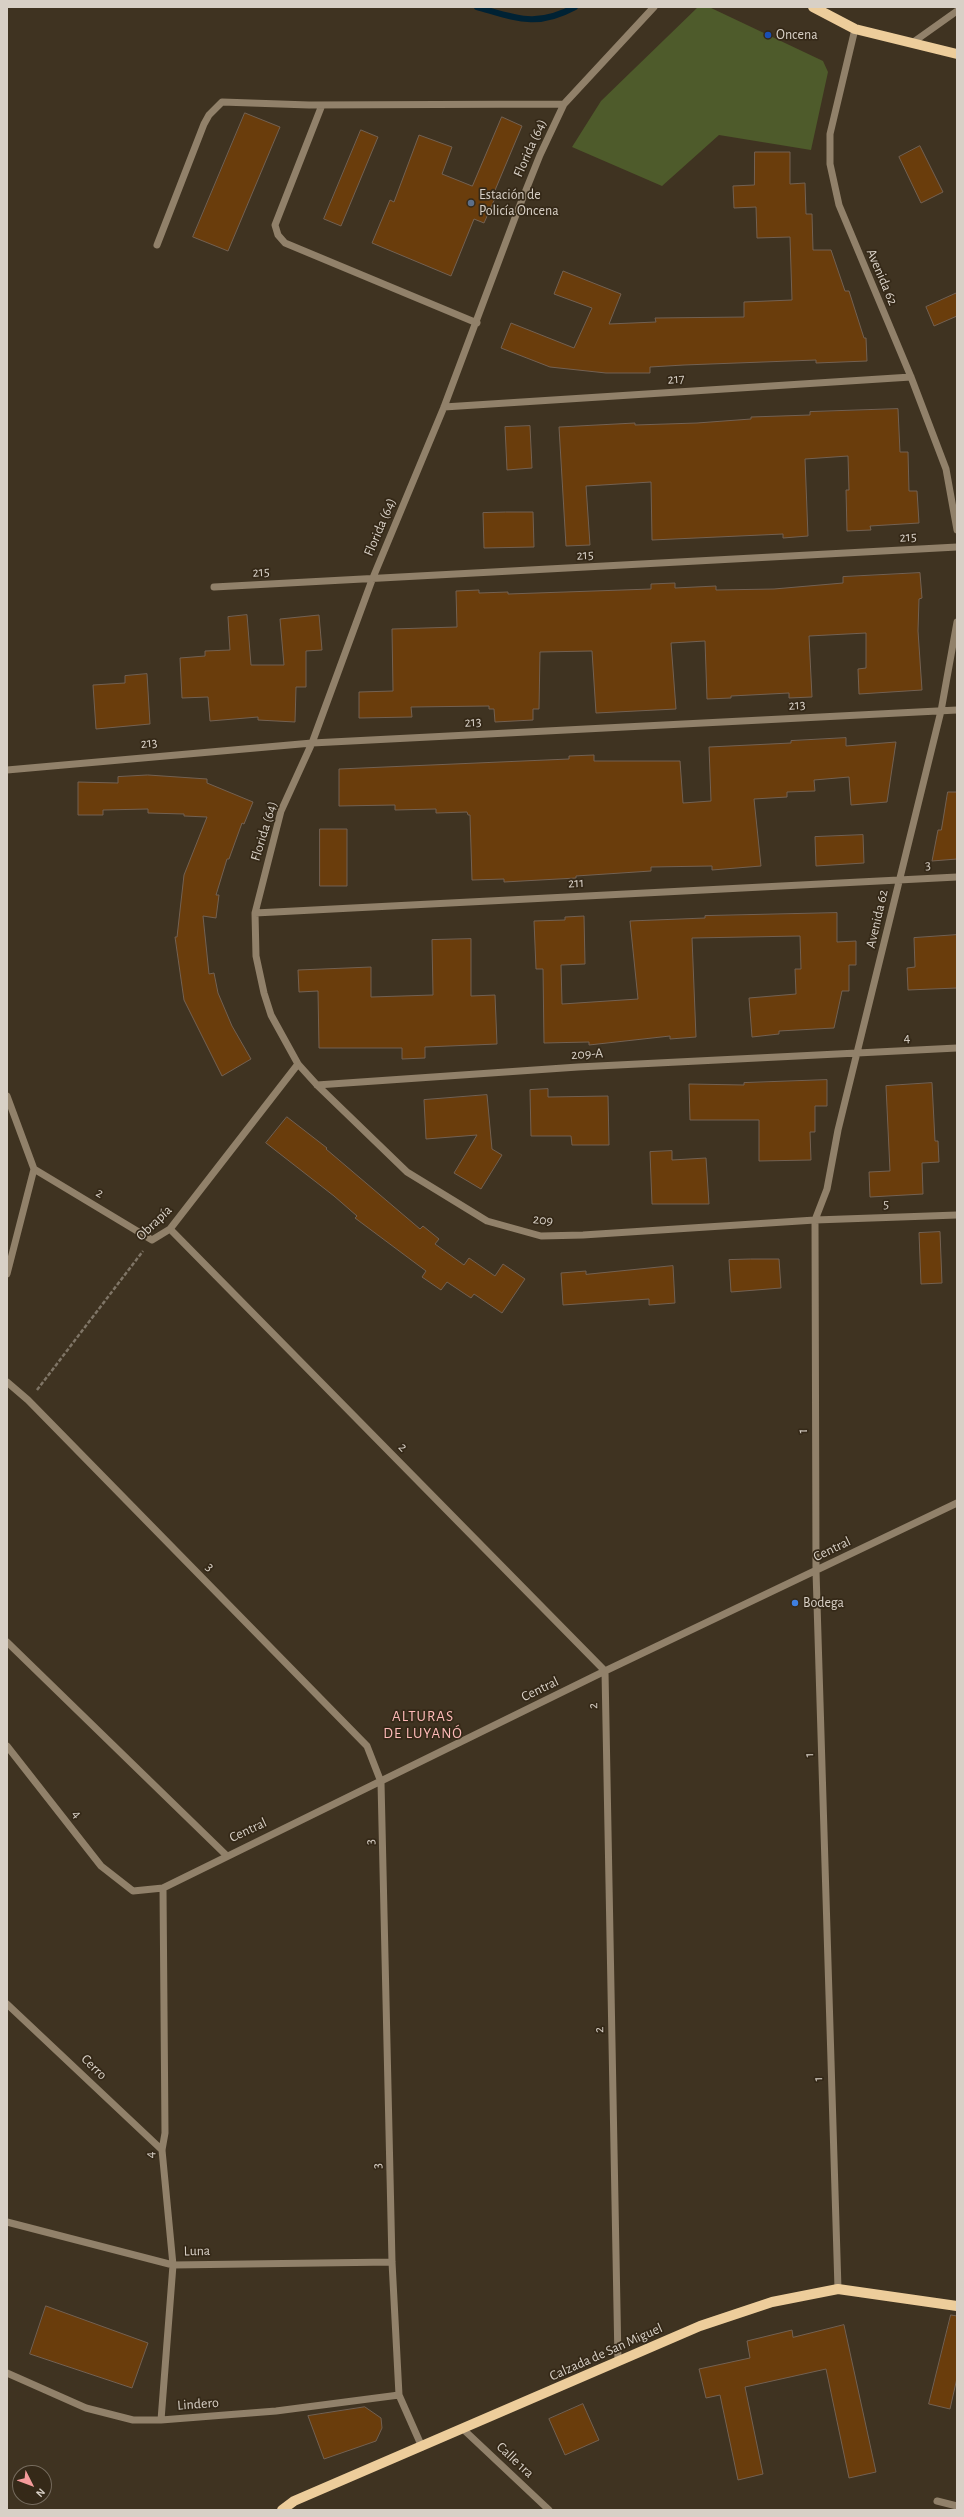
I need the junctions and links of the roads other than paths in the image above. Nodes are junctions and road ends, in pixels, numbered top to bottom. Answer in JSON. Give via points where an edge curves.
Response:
{"nodes":[{"id":1,"x":654,"y":7,"type":"edge"},
{"id":2,"x":813,"y":7,"type":"edge"},
{"id":3,"x":957,"y":11,"type":"edge"},
{"id":4,"x":855,"y":29,"type":"junction"},
{"id":5,"x":912,"y":43,"type":"junction"},
{"id":6,"x":957,"y":54,"type":"edge"},
{"id":7,"x":564,"y":104,"type":"junction"},
{"id":8,"x":322,"y":105,"type":"junction"},
{"id":9,"x":158,"y":245,"type":"dead end"},
{"id":10,"x":477,"y":323,"type":"junction"},
{"id":11,"x":911,"y":377,"type":"junction"},
{"id":12,"x":444,"y":407,"type":"junction"},
{"id":13,"x":957,"y":530,"type":"edge"},
{"id":14,"x":957,"y":547,"type":"edge"},
{"id":15,"x":372,"y":580,"type":"junction"},
{"id":16,"x":214,"y":587,"type":"dead end"},
{"id":17,"x":957,"y":622,"type":"edge"},
{"id":18,"x":957,"y":710,"type":"edge"},
{"id":19,"x":941,"y":711,"type":"junction"},
{"id":20,"x":312,"y":743,"type":"junction"},
{"id":21,"x":7,"y":770,"type":"edge"},
{"id":22,"x":957,"y":877,"type":"edge"},
{"id":23,"x":900,"y":880,"type":"junction"},
{"id":24,"x":255,"y":913,"type":"junction"},
{"id":25,"x":957,"y":1048,"type":"edge"},
{"id":26,"x":859,"y":1053,"type":"junction"},
{"id":27,"x":298,"y":1064,"type":"junction"},
{"id":28,"x":317,"y":1085,"type":"junction"},
{"id":29,"x":7,"y":1096,"type":"edge"},
{"id":30,"x":34,"y":1169,"type":"junction"},
{"id":31,"x":957,"y":1215,"type":"edge"},
{"id":32,"x":815,"y":1220,"type":"junction"},
{"id":33,"x":170,"y":1229,"type":"junction"},
{"id":34,"x":152,"y":1240,"type":"joint"},
{"id":35,"x":7,"y":1274,"type":"edge"},
{"id":36,"x":7,"y":1382,"type":"edge"},
{"id":37,"x":957,"y":1503,"type":"edge"},
{"id":38,"x":816,"y":1571,"type":"junction"},
{"id":39,"x":7,"y":1642,"type":"edge"},
{"id":40,"x":605,"y":1671,"type":"junction"},
{"id":41,"x":7,"y":1746,"type":"edge"},
{"id":42,"x":381,"y":1782,"type":"junction"},
{"id":43,"x":226,"y":1855,"type":"junction"},
{"id":44,"x":163,"y":1888,"type":"junction"},
{"id":45,"x":133,"y":1891,"type":"joint"},
{"id":46,"x":7,"y":2004,"type":"edge"},
{"id":47,"x":162,"y":2150,"type":"junction"},
{"id":48,"x":7,"y":2222,"type":"edge"},
{"id":49,"x":392,"y":2262,"type":"junction"},
{"id":50,"x":173,"y":2265,"type":"junction"},
{"id":51,"x":838,"y":2289,"type":"junction"},
{"id":52,"x":957,"y":2306,"type":"edge"},
{"id":53,"x":618,"y":2361,"type":"junction"},
{"id":54,"x":7,"y":2373,"type":"edge"},
{"id":55,"x":399,"y":2395,"type":"junction"},
{"id":56,"x":161,"y":2420,"type":"junction"},
{"id":57,"x":464,"y":2430,"type":"junction"},
{"id":58,"x":422,"y":2447,"type":"junction"},
{"id":59,"x":937,"y":2501,"type":"dead end"},
{"id":60,"x":957,"y":2506,"type":"edge"},
{"id":61,"x":282,"y":2510,"type":"edge"},
{"id":62,"x":549,"y":2510,"type":"edge"}],
"edges":[{"from":1,"to":7,"type":"street","name":"Florida (64)"},
{"from":2,"to":4,"type":"main road"},
{"from":3,"to":5,"type":"street"},
{"from":4,"to":5,"type":"main road"},
{"from":4,"to":11,"type":"street","name":"Avenida 62","via":[[830,134],[830,164],[841,212]]},
{"from":5,"to":6,"type":"main road"},
{"from":7,"to":8,"type":"street"},
{"from":7,"to":10,"type":"street","name":"Florida (64)","via":[[516,215]]},
{"from":8,"to":9,"type":"street","via":[[222,102],[204,124]]},
{"from":8,"to":10,"type":"street","via":[[275,225],[278,235],[285,243]]},
{"from":10,"to":12,"type":"street","name":"Florida (64)"},
{"from":11,"to":12,"type":"street","name":"217"},
{"from":11,"to":13,"type":"street","name":"Avenida 62","via":[[946,469]]},
{"from":12,"to":15,"type":"street","name":"Florida (64)"},
{"from":14,"to":15,"type":"street","name":"215"},
{"from":15,"to":16,"type":"street","name":"215"},
{"from":15,"to":20,"type":"street","name":"Florida (64)"},
{"from":17,"to":19,"type":"street","name":"Avenida 62"},
{"from":18,"to":19,"type":"street"},
{"from":19,"to":20,"type":"street","name":"213"},
{"from":19,"to":23,"type":"street","name":"Avenida 62"},
{"from":20,"to":21,"type":"street","name":"213"},
{"from":20,"to":24,"type":"street","name":"Florida (64)","via":[[281,812]]},
{"from":22,"to":23,"type":"street","name":"3"},
{"from":23,"to":24,"type":"street","name":"211"},
{"from":23,"to":26,"type":"street","name":"Avenida 62"},
{"from":24,"to":27,"type":"street","name":"Florida (64)","via":[[256,956],[264,993],[271,1015]]},
{"from":25,"to":26,"type":"street","name":"4"},
{"from":26,"to":28,"type":"street","name":"209-A","via":[[578,1067]]},
{"from":26,"to":32,"type":"street","name":"Avenida 62","via":[[838,1130],[827,1189]]},
{"from":27,"to":28,"type":"street","name":"Florida (64)"},
{"from":27,"to":33,"type":"street","name":"Obrapía"},
{"from":28,"to":32,"type":"street","name":"209","via":[[407,1172],[487,1221],[541,1236]]},
{"from":29,"to":30,"type":"street"},
{"from":30,"to":34,"type":"street","name":"2"},
{"from":30,"to":35,"type":"street"},
{"from":31,"to":32,"type":"street","name":"5"},
{"from":32,"to":38,"type":"street","name":"1"},
{"from":33,"to":34,"type":"street","name":"Obrapía"},
{"from":33,"to":40,"type":"street","name":"2"},
{"from":36,"to":42,"type":"street","name":"3","via":[[28,1400],[367,1746]]},
{"from":37,"to":38,"type":"street","name":"Central"},
{"from":38,"to":40,"type":"street","name":"Central"},
{"from":38,"to":51,"type":"street","name":"1"},
{"from":39,"to":43,"type":"street"},
{"from":40,"to":42,"type":"street","name":"Central"},
{"from":40,"to":53,"type":"street","name":"2"},
{"from":41,"to":45,"type":"street","name":"4","via":[[101,1866]]},
{"from":42,"to":43,"type":"street","name":"Central"},
{"from":42,"to":49,"type":"street","name":"3"},
{"from":43,"to":44,"type":"street","name":"Central"},
{"from":44,"to":45,"type":"street","name":"Central"},
{"from":44,"to":47,"type":"street","name":"4","via":[[165,2133]]},
{"from":46,"to":47,"type":"street","name":"Cerro"},
{"from":47,"to":50,"type":"street","name":"4"},
{"from":48,"to":50,"type":"street","name":"Luna"},
{"from":49,"to":50,"type":"street","name":"Luna"},
{"from":49,"to":55,"type":"street","name":"3"},
{"from":50,"to":56,"type":"street","name":"4"},
{"from":51,"to":52,"type":"main road","name":"Calzada de San Miguel"},
{"from":51,"to":53,"type":"main road","name":"Calzada de San Miguel","via":[[772,2302],[700,2326]]},
{"from":53,"to":57,"type":"main road","name":"Calzada de San Miguel"},
{"from":54,"to":56,"type":"street","name":"Lindero","via":[[86,2408],[133,2420]]},
{"from":55,"to":56,"type":"street","name":"Lindero","via":[[276,2411]]},
{"from":55,"to":58,"type":"street","name":"3"},
{"from":57,"to":58,"type":"main road","name":"Calzada de San Miguel"},
{"from":57,"to":62,"type":"street","name":"Calle 1ra"},
{"from":58,"to":61,"type":"main road","name":"Calzada de San Miguel","via":[[294,2501]]},
{"from":59,"to":60,"type":"street"}]}
